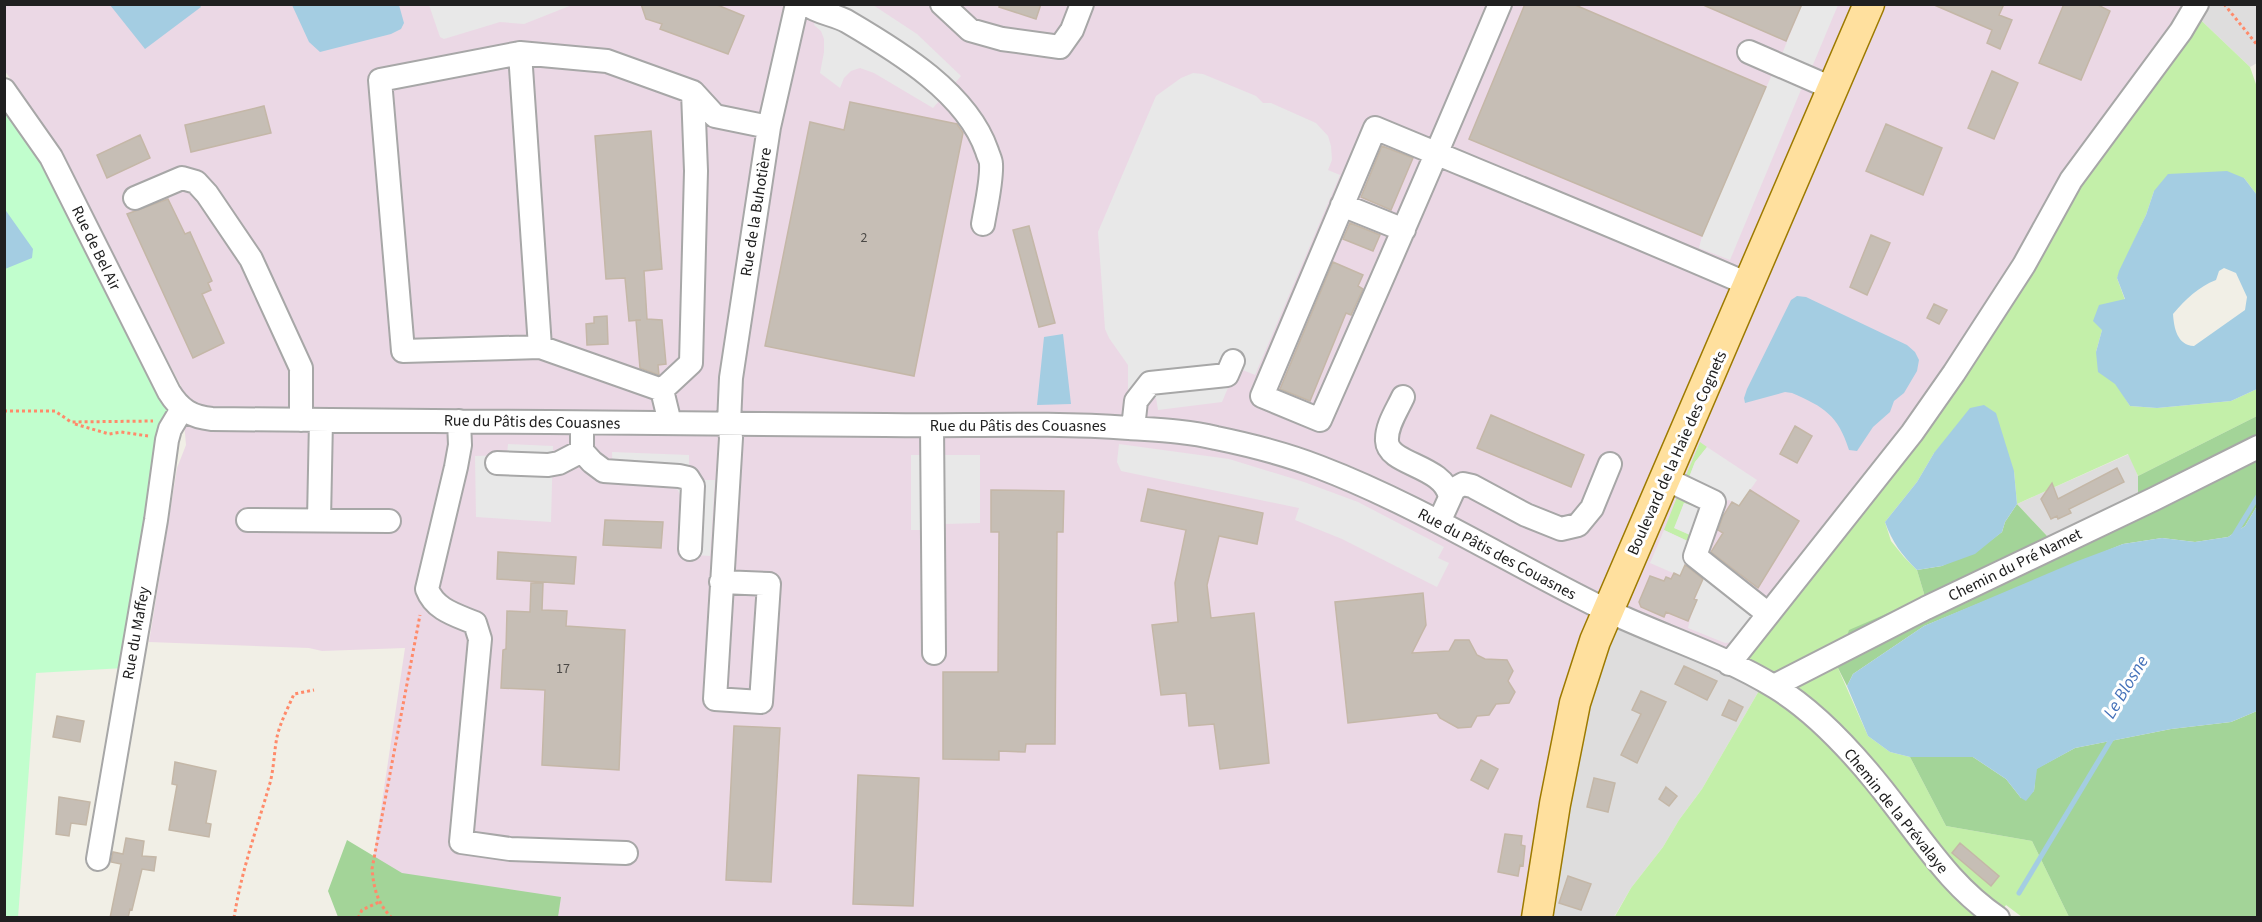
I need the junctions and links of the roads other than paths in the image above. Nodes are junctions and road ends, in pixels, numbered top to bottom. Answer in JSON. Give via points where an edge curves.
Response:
{"nodes":[{"id":1,"x":798,"y":4,"type":"edge"},
{"id":2,"x":806,"y":4,"type":"edge"},
{"id":3,"x":942,"y":4,"type":"edge"},
{"id":4,"x":1082,"y":4,"type":"edge"},
{"id":5,"x":1500,"y":4,"type":"edge"},
{"id":6,"x":1869,"y":4,"type":"edge"},
{"id":7,"x":2197,"y":4,"type":"edge"},
{"id":8,"x":1749,"y":52,"type":"dead end"},
{"id":9,"x":520,"y":53,"type":"junction"},
{"id":10,"x":1834,"y":89,"type":"junction"},
{"id":11,"x":4,"y":90,"type":"edge"},
{"id":12,"x":693,"y":92,"type":"junction"},
{"id":13,"x":769,"y":127,"type":"junction"},
{"id":14,"x":1437,"y":154,"type":"junction"},
{"id":15,"x":135,"y":198,"type":"dead end"},
{"id":16,"x":1342,"y":205,"type":"junction"},
{"id":17,"x":983,"y":224,"type":"dead end"},
{"id":18,"x":1404,"y":230,"type":"junction"},
{"id":19,"x":1750,"y":285,"type":"junction"},
{"id":20,"x":540,"y":347,"type":"junction"},
{"id":21,"x":1233,"y":361,"type":"dead end"},
{"id":22,"x":662,"y":390,"type":"junction"},
{"id":23,"x":1402,"y":397,"type":"dead end"},
{"id":24,"x":182,"y":409,"type":"junction"},
{"id":25,"x":311,"y":420,"type":"junction"},
{"id":26,"x":459,"y":421,"type":"junction"},
{"id":27,"x":582,"y":423,"type":"junction"},
{"id":28,"x":670,"y":423,"type":"junction"},
{"id":29,"x":729,"y":423,"type":"junction"},
{"id":30,"x":932,"y":426,"type":"junction"},
{"id":31,"x":1133,"y":428,"type":"junction"},
{"id":32,"x":2258,"y":447,"type":"edge"},
{"id":33,"x":582,"y":451,"type":"junction"},
{"id":34,"x":497,"y":463,"type":"dead end"},
{"id":35,"x":1610,"y":464,"type":"dead end"},
{"id":36,"x":1666,"y":479,"type":"junction"},
{"id":37,"x":1450,"y":497,"type":"junction"},
{"id":38,"x":248,"y":520,"type":"dead end"},
{"id":39,"x":319,"y":520,"type":"junction"},
{"id":40,"x":389,"y":521,"type":"dead end"},
{"id":41,"x":1439,"y":522,"type":"junction"},
{"id":42,"x":690,"y":549,"type":"dead end"},
{"id":43,"x":721,"y":582,"type":"junction"},
{"id":44,"x":1608,"y":611,"type":"junction"},
{"id":45,"x":1767,"y":613,"type":"junction"},
{"id":46,"x":934,"y":653,"type":"dead end"},
{"id":47,"x":1729,"y":664,"type":"junction"},
{"id":48,"x":1774,"y":686,"type":"junction"},
{"id":49,"x":1797,"y":702,"type":"joint"},
{"id":50,"x":626,"y":853,"type":"dead end"},
{"id":51,"x":98,"y":859,"type":"dead end"},
{"id":52,"x":1536,"y":918,"type":"edge"},
{"id":53,"x":1998,"y":918,"type":"edge"}],
"edges":[{"from":1,"to":13,"type":"street","name":"Rue de la Buhotière"},
{"from":2,"to":17,"type":"street","via":[[843,19],[897,52],[966,111],[982,136],[991,164]]},
{"from":3,"to":4,"type":"street","via":[[970,30],[1060,47]]},
{"from":5,"to":14,"type":"street"},
{"from":6,"to":10,"type":"main road","name":"Boulevard de la Haie des Cognets"},
{"from":7,"to":45,"type":"street","via":[[2071,180],[2024,265],[1948,382]]},
{"from":8,"to":10,"type":"street"},
{"from":9,"to":12,"type":"street","via":[[607,61]]},
{"from":9,"to":20,"type":"street"},
{"from":9,"to":20,"type":"street","via":[[380,80],[403,351]]},
{"from":10,"to":19,"type":"main road","name":"Boulevard de la Haie des Cognets"},
{"from":11,"to":24,"type":"street","name":"Rue de Bel Air","via":[[51,157],[169,392]]},
{"from":12,"to":13,"type":"street","via":[[715,116]]},
{"from":12,"to":22,"type":"street","via":[[696,171],[691,363]]},
{"from":13,"to":29,"type":"street","name":"Rue de la Buhotière","via":[[731,378]]},
{"from":14,"to":16,"type":"street","via":[[1375,128]]},
{"from":14,"to":18,"type":"street"},
{"from":14,"to":19,"type":"street"},
{"from":15,"to":25,"type":"street","via":[[182,178],[196,182],[207,194],[251,259],[301,368]]},
{"from":16,"to":18,"type":"street"},
{"from":16,"to":18,"type":"street","via":[[1262,396],[1320,420]]},
{"from":19,"to":36,"type":"main road","name":"Boulevard de la Haie des Cognets"},
{"from":20,"to":22,"type":"street"},
{"from":21,"to":31,"type":"street","via":[[1227,375],[1150,382],[1136,401]]},
{"from":22,"to":28,"type":"street"},
{"from":23,"to":37,"type":"street","via":[[1388,429],[1387,443],[1392,452],[1442,480]]},
{"from":24,"to":25,"type":"street","name":"Rue du Pâtis des Couasnes","via":[[212,419]]},
{"from":24,"to":51,"type":"street","name":"Rue du Maffey","via":[[167,440]]},
{"from":25,"to":26,"type":"street","name":"Rue du Pâtis des Couasnes"},
{"from":25,"to":39,"type":"street"},
{"from":26,"to":27,"type":"street","name":"Rue du Pâtis des Couasnes"},
{"from":26,"to":50,"type":"street","via":[[456,467],[427,589],[440,607],[475,622],[480,639],[462,842],[510,849]]},
{"from":27,"to":28,"type":"street","name":"Rue du Pâtis des Couasnes"},
{"from":27,"to":33,"type":"street"},
{"from":28,"to":29,"type":"street","name":"Rue du Pâtis des Couasnes"},
{"from":29,"to":30,"type":"street","name":"Rue du Pâtis des Couasnes"},
{"from":29,"to":43,"type":"street","name":"Rue de la Buhotière"},
{"from":30,"to":31,"type":"street","name":"Rue du Pâtis des Couasnes"},
{"from":30,"to":46,"type":"street"},
{"from":31,"to":41,"type":"street","name":"Rue du Pâtis des Couasnes","via":[[1221,439],[1316,465]]},
{"from":32,"to":48,"type":"street","name":"Chemin du Pré Namet"},
{"from":33,"to":34,"type":"street","via":[[549,465]]},
{"from":33,"to":42,"type":"street","via":[[604,471],[688,478],[693,486]]},
{"from":35,"to":37,"type":"street","via":[[1592,508],[1578,525],[1561,529],[1472,486],[1458,486]]},
{"from":36,"to":44,"type":"main road","name":"Boulevard de la Haie des Cognets"},
{"from":36,"to":45,"type":"street","via":[[1714,502],[1695,556]]},
{"from":37,"to":41,"type":"street"},
{"from":38,"to":39,"type":"street"},
{"from":39,"to":40,"type":"street"},
{"from":41,"to":44,"type":"street","name":"Rue du Pâtis des Couasnes"},
{"from":43,"to":43,"type":"street","name":"Rue de la Buhotière","via":[[715,699],[761,702],[769,584]]},
{"from":44,"to":47,"type":"street","name":"Rue du Pâtis des Couasnes"},
{"from":44,"to":52,"type":"main road","name":"Boulevard de la Haie des Cognets","via":[[1575,703]]},
{"from":45,"to":47,"type":"street"},
{"from":47,"to":48,"type":"street","name":"Rue du Pâtis des Couasnes"},
{"from":48,"to":49,"type":"street","name":"Rue du Pâtis des Couasnes"},
{"from":49,"to":53,"type":"street","name":"Chemin de la Prévalaye","via":[[1853,755],[1940,867]]}]}
